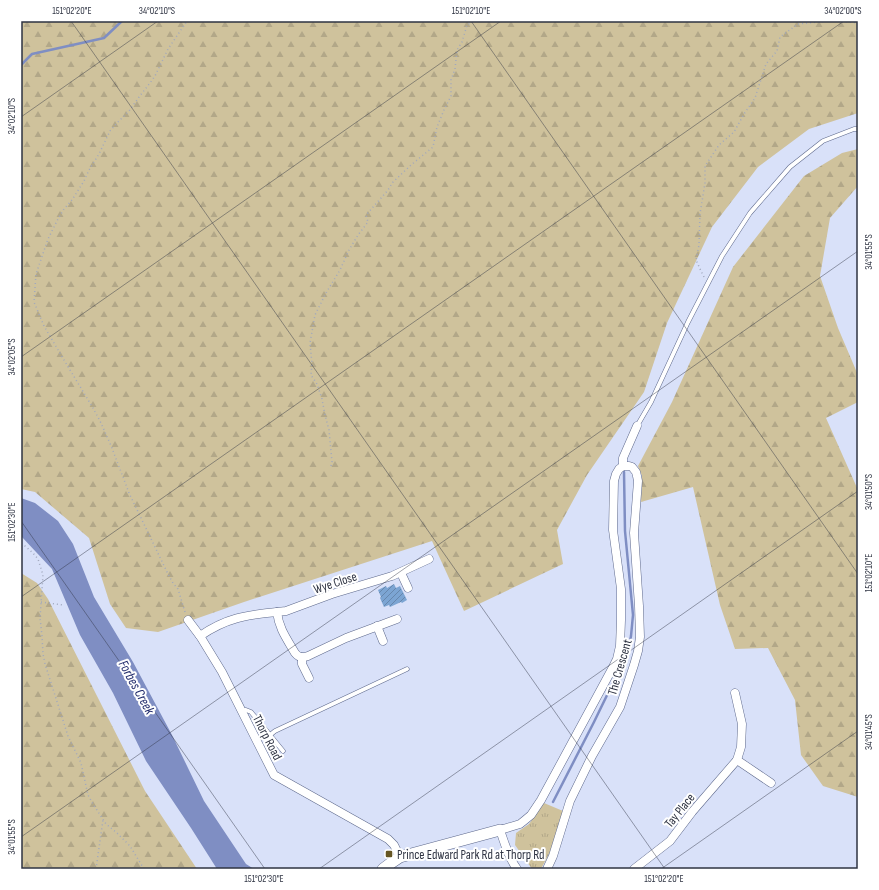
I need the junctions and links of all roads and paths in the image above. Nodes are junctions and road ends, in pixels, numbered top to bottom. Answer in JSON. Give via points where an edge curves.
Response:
{"nodes":[{"id":1,"x":187,"y":21,"type":"edge"},
{"id":2,"x":474,"y":21,"type":"edge"},
{"id":3,"x":830,"y":21,"type":"edge"},
{"id":4,"x":838,"y":21,"type":"edge"},
{"id":5,"x":858,"y":23,"type":"edge"},
{"id":6,"x":858,"y":129,"type":"edge"},
{"id":7,"x":708,"y":283,"type":"junction"},
{"id":8,"x":637,"y":426,"type":"joint"},
{"id":9,"x":331,"y":466,"type":"dead end"},
{"id":10,"x":623,"y":466,"type":"junction"},
{"id":11,"x":21,"y":544,"type":"edge"},
{"id":12,"x":429,"y":559,"type":"dead end"},
{"id":13,"x":401,"y":573,"type":"junction"},
{"id":14,"x":408,"y":588,"type":"dead end"},
{"id":15,"x":41,"y":602,"type":"junction"},
{"id":16,"x":63,"y":605,"type":"dead end"},
{"id":17,"x":277,"y":612,"type":"junction"},
{"id":18,"x":397,"y":619,"type":"dead end"},
{"id":19,"x":188,"y":620,"type":"joint"},
{"id":20,"x":377,"y":626,"type":"junction"},
{"id":21,"x":200,"y":636,"type":"junction"},
{"id":22,"x":383,"y":641,"type":"dead end"},
{"id":23,"x":302,"y":657,"type":"junction"},
{"id":24,"x":407,"y":669,"type":"dead end"},
{"id":25,"x":309,"y":678,"type":"dead end"},
{"id":26,"x":735,"y":693,"type":"dead end"},
{"id":27,"x":242,"y":712,"type":"junction"},
{"id":28,"x":270,"y":735,"type":"junction"},
{"id":29,"x":283,"y":751,"type":"dead end"},
{"id":30,"x":737,"y":760,"type":"junction"},
{"id":31,"x":771,"y":783,"type":"dead end"},
{"id":32,"x":103,"y":820,"type":"junction"},
{"id":33,"x":500,"y":830,"type":"junction"},
{"id":34,"x":400,"y":857,"type":"junction"},
{"id":35,"x":96,"y":869,"type":"edge"},
{"id":36,"x":144,"y":869,"type":"edge"},
{"id":37,"x":383,"y":869,"type":"edge"},
{"id":38,"x":517,"y":869,"type":"edge"},
{"id":39,"x":547,"y":869,"type":"edge"},
{"id":40,"x":634,"y":869,"type":"edge"}],
"edges":[{"from":1,"to":19,"type":"path","via":[[150,83],[110,131],[84,181],[58,219],[36,274],[34,302],[44,326],[93,408],[129,493],[168,574],[178,589]]},
{"from":2,"to":9,"type":"path","via":[[467,25],[457,50],[451,96],[437,127],[433,147],[393,182],[366,215],[368,222],[349,250],[315,315],[310,343],[311,375],[319,388],[329,430]]},
{"from":3,"to":7,"type":"path","via":[[798,24],[780,37],[777,51],[766,64],[755,98],[734,132],[719,145],[705,166],[696,260]]},
{"from":4,"to":5,"type":"path"},
{"from":6,"to":7,"type":"lane","via":[[823,141],[790,167],[750,213]]},
{"from":7,"to":8,"type":"lane"},
{"from":8,"to":10,"type":"street","name":"The Crescent","via":[[623,458]]},
{"from":10,"to":33,"type":"street","name":"The Crescent","via":[[614,481],[613,530],[621,589],[619,653],[531,815],[520,824]]},
{"from":10,"to":39,"type":"street","name":"The Crescent","via":[[632,467],[638,481],[634,533],[639,606],[638,651],[620,707],[570,801]]},
{"from":11,"to":15,"type":"path","via":[[33,553],[41,567]]},
{"from":12,"to":13,"type":"street","name":"Wye Close"},
{"from":13,"to":14,"type":"street"},
{"from":13,"to":17,"type":"street","name":"Wye Close"},
{"from":15,"to":16,"type":"path"},
{"from":15,"to":32,"type":"path","via":[[40,618],[45,664],[72,747],[81,763],[88,795]]},
{"from":17,"to":21,"type":"street","name":"Wye Close","via":[[231,620],[211,628]]},
{"from":17,"to":23,"type":"street","via":[[282,631],[295,654]]},
{"from":18,"to":20,"type":"street"},
{"from":19,"to":21,"type":"street","name":"Thorp Road"},
{"from":20,"to":22,"type":"street"},
{"from":20,"to":23,"type":"street"},
{"from":21,"to":27,"type":"street","name":"Thorp Road"},
{"from":23,"to":25,"type":"street","via":[[302,664]]},
{"from":24,"to":28,"type":"lane"},
{"from":26,"to":30,"type":"street","name":"Tay Place","via":[[742,724],[741,747]]},
{"from":27,"to":28,"type":"lane","via":[[251,712]]},
{"from":27,"to":34,"type":"street","name":"Thorp Road","via":[[274,775],[388,839]]},
{"from":28,"to":29,"type":"lane"},
{"from":30,"to":31,"type":"street"},
{"from":30,"to":40,"type":"street","name":"Tay Place","via":[[670,841]]},
{"from":32,"to":35,"type":"path"},
{"from":32,"to":36,"type":"path","via":[[130,846]]},
{"from":33,"to":34,"type":"street"},
{"from":33,"to":38,"type":"street","via":[[512,863]]},
{"from":34,"to":37,"type":"street"}]}
